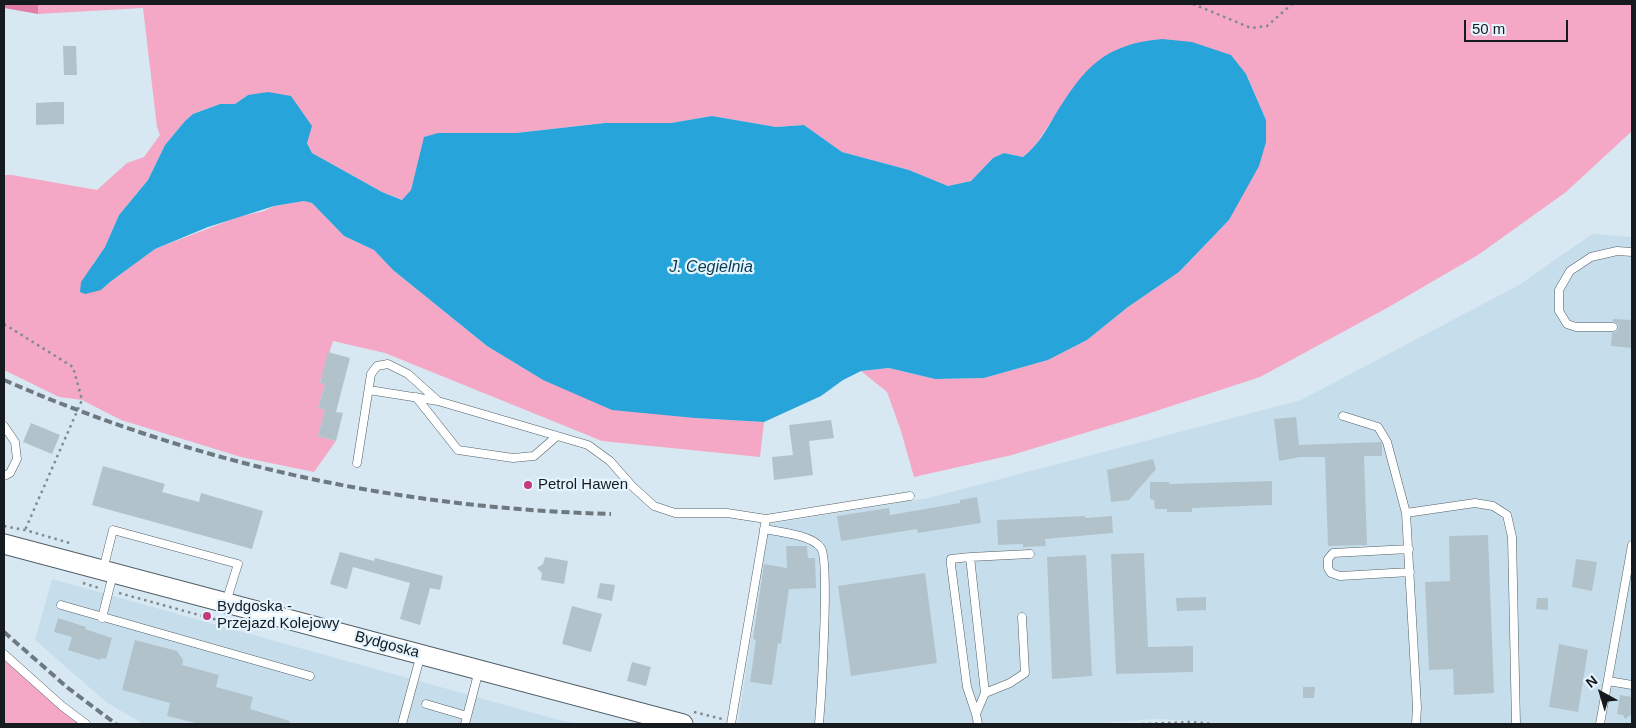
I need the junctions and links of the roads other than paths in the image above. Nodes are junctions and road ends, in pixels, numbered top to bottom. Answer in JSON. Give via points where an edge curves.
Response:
{"nodes":[{"id":1,"x":1632,"y":252,"type":"edge"},
{"id":2,"x":1613,"y":327,"type":"dead end"},
{"id":3,"x":369,"y":390,"type":"junction"},
{"id":4,"x":416,"y":398,"type":"junction"},
{"id":5,"x":438,"y":401,"type":"junction"},
{"id":6,"x":1343,"y":416,"type":"dead end"},
{"id":7,"x":4,"y":426,"type":"edge"},
{"id":8,"x":557,"y":436,"type":"junction"},
{"id":9,"x":357,"y":463,"type":"dead end"},
{"id":10,"x":4,"y":476,"type":"edge"},
{"id":11,"x":910,"y":496,"type":"dead end"},
{"id":12,"x":1406,"y":513,"type":"junction"},
{"id":13,"x":766,"y":519,"type":"junction"},
{"id":14,"x":764,"y":529,"type":"junction"},
{"id":15,"x":1632,"y":545,"type":"edge"},
{"id":16,"x":11,"y":546,"type":"edge"},
{"id":17,"x":1410,"y":549,"type":"junction"},
{"id":18,"x":1030,"y":554,"type":"dead end"},
{"id":19,"x":970,"y":557,"type":"junction"},
{"id":20,"x":109,"y":571,"type":"junction"},
{"id":21,"x":1410,"y":572,"type":"junction"},
{"id":22,"x":226,"y":602,"type":"junction"},
{"id":23,"x":61,"y":605,"type":"dead end"},
{"id":24,"x":1022,"y":617,"type":"dead end"},
{"id":25,"x":102,"y":618,"type":"junction"},
{"id":26,"x":4,"y":654,"type":"edge"},
{"id":27,"x":421,"y":654,"type":"junction"},
{"id":28,"x":479,"y":670,"type":"junction"},
{"id":29,"x":310,"y":676,"type":"dead end"},
{"id":30,"x":1608,"y":681,"type":"junction"},
{"id":31,"x":1632,"y":685,"type":"edge"},
{"id":32,"x":985,"y":693,"type":"junction"},
{"id":33,"x":426,"y":704,"type":"dead end"},
{"id":34,"x":976,"y":714,"type":"junction"},
{"id":35,"x":467,"y":716,"type":"junction"},
{"id":36,"x":675,"y":723,"type":"edge"},
{"id":37,"x":86,"y":724,"type":"edge"},
{"id":38,"x":402,"y":724,"type":"edge"},
{"id":39,"x":465,"y":724,"type":"edge"},
{"id":40,"x":731,"y":724,"type":"edge"},
{"id":41,"x":819,"y":724,"type":"edge"},
{"id":42,"x":978,"y":724,"type":"edge"},
{"id":43,"x":1416,"y":724,"type":"edge"},
{"id":44,"x":1516,"y":724,"type":"edge"},
{"id":45,"x":1600,"y":724,"type":"edge"}],
"edges":[{"from":1,"to":2,"type":"lane","via":[[1617,251],[1591,257],[1570,271],[1559,290],[1559,311],[1568,324]]},
{"from":3,"to":4,"type":"lane"},
{"from":3,"to":5,"type":"lane","via":[[371,374],[377,366],[388,364],[408,374]]},
{"from":3,"to":9,"type":"lane"},
{"from":4,"to":5,"type":"lane"},
{"from":4,"to":8,"type":"lane","via":[[458,450],[513,458],[534,456]]},
{"from":5,"to":8,"type":"lane"},
{"from":6,"to":12,"type":"lane","via":[[1378,427],[1388,442]]},
{"from":7,"to":10,"type":"lane","via":[[15,442],[17,459],[10,474]]},
{"from":8,"to":13,"type":"lane","via":[[588,445],[610,461],[654,506],[676,513],[727,513]]},
{"from":11,"to":13,"type":"lane"},
{"from":12,"to":17,"type":"lane"},
{"from":12,"to":44,"type":"lane","via":[[1475,503],[1493,506],[1507,515],[1512,537]]},
{"from":13,"to":14,"type":"lane"},
{"from":14,"to":40,"type":"lane"},
{"from":14,"to":41,"type":"lane","via":[[814,541],[823,553],[825,589]]},
{"from":15,"to":30,"type":"lane"},
{"from":16,"to":20,"type":"street","name":"Bydgoska"},
{"from":17,"to":21,"type":"lane"},
{"from":17,"to":21,"type":"lane","via":[[1333,553],[1328,559],[1331,573],[1340,576]]},
{"from":18,"to":19,"type":"lane"},
{"from":19,"to":32,"type":"lane"},
{"from":19,"to":34,"type":"lane","via":[[951,558],[951,566],[967,688]]},
{"from":20,"to":22,"type":"street","name":"Bydgoska"},
{"from":20,"to":22,"type":"lane","via":[[113,530],[238,564]]},
{"from":20,"to":25,"type":"lane"},
{"from":21,"to":43,"type":"lane"},
{"from":22,"to":27,"type":"street","name":"Bydgoska"},
{"from":23,"to":25,"type":"lane"},
{"from":24,"to":32,"type":"lane","via":[[1025,673]]},
{"from":25,"to":29,"type":"lane"},
{"from":26,"to":37,"type":"lane"},
{"from":27,"to":28,"type":"street","name":"Bydgoska"},
{"from":27,"to":38,"type":"lane"},
{"from":28,"to":35,"type":"lane"},
{"from":28,"to":36,"type":"street","name":"Bydgoska"},
{"from":30,"to":31,"type":"lane"},
{"from":30,"to":45,"type":"lane"},
{"from":32,"to":34,"type":"lane"},
{"from":33,"to":35,"type":"lane"},
{"from":34,"to":42,"type":"lane"},
{"from":35,"to":39,"type":"lane"}]}
